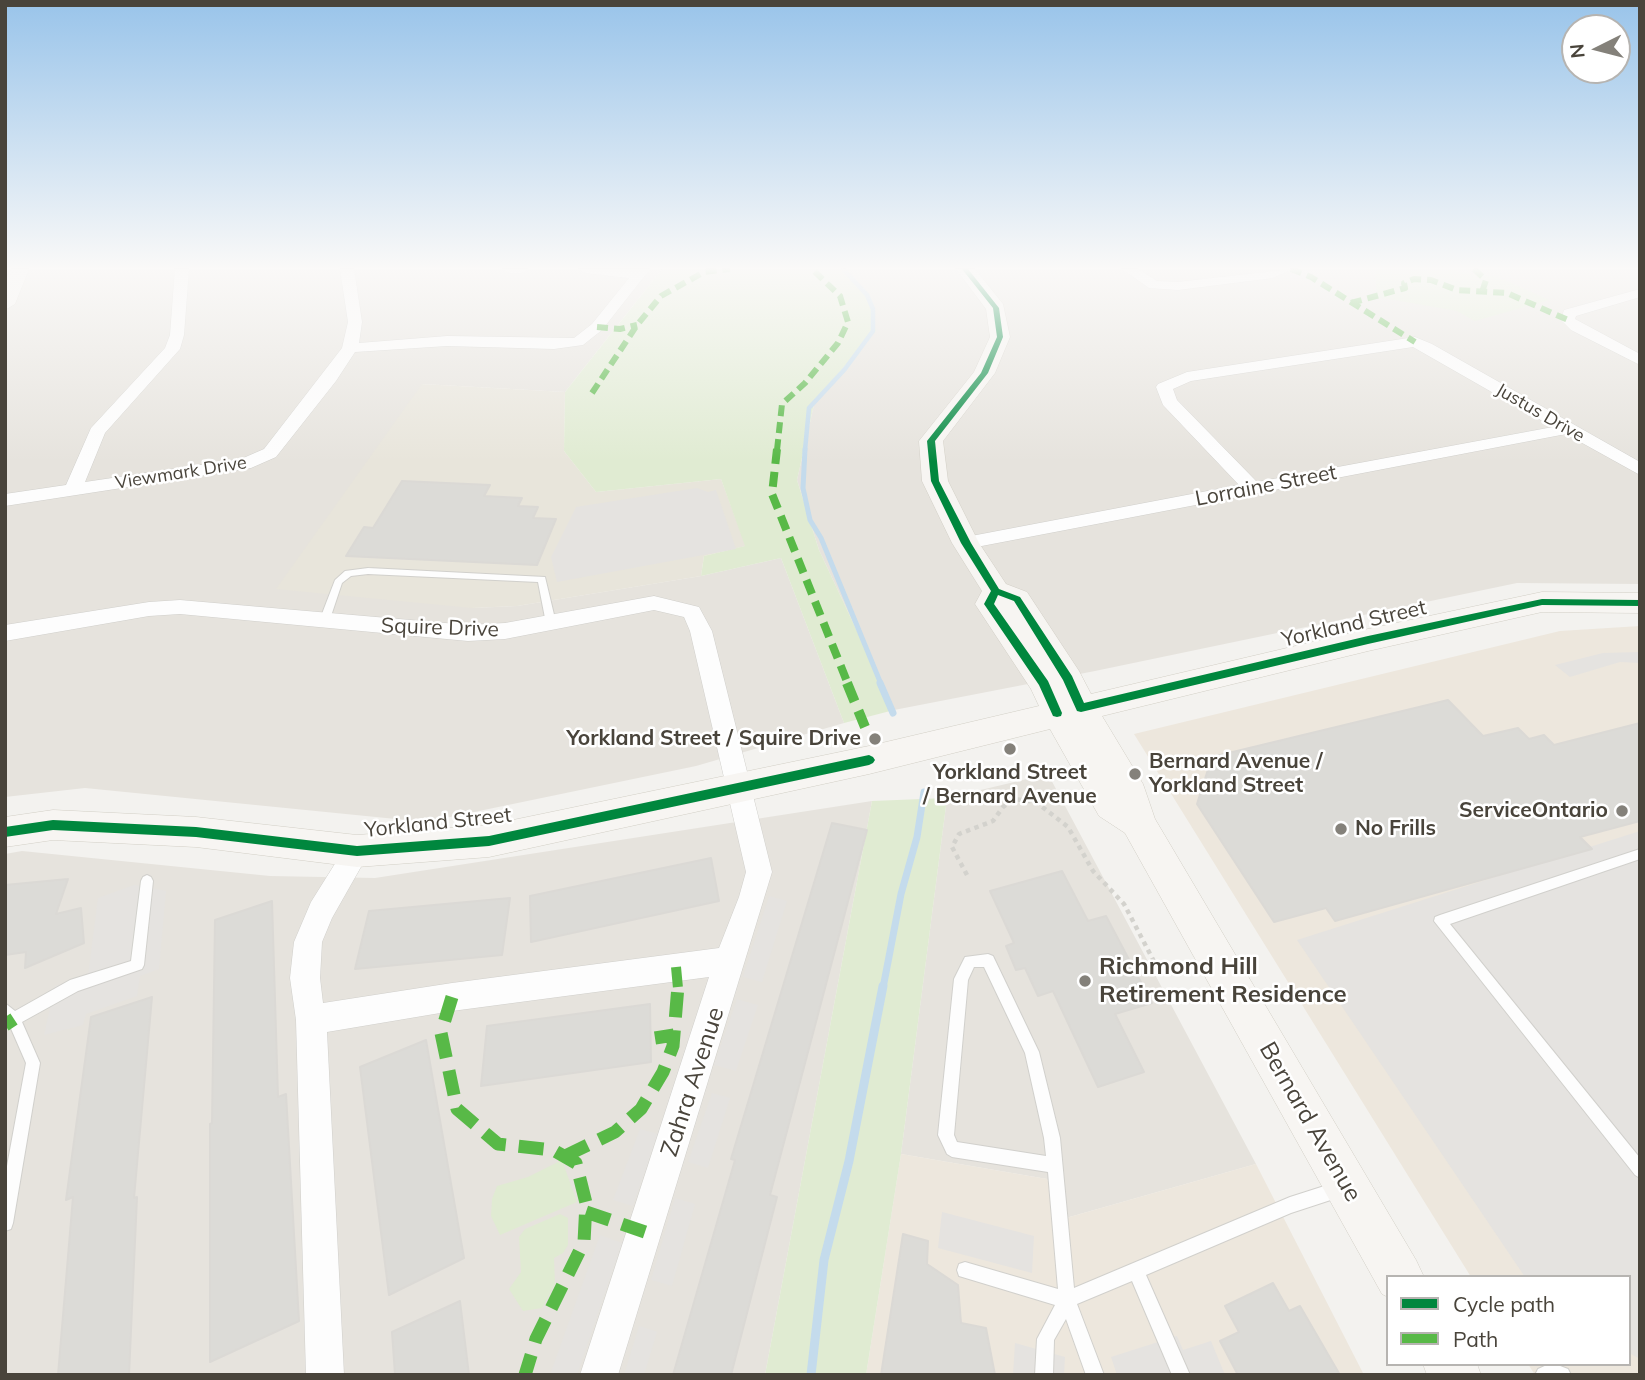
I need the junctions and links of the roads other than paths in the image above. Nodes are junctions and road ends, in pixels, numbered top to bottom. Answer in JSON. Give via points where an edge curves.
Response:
{"nodes":[{"id":1,"x":177,"y":333,"type":"edge"},
{"id":2,"x":353,"y":333,"type":"edge"},
{"id":3,"x":589,"y":333,"type":"edge"},
{"id":4,"x":1000,"y":333,"type":"edge"},
{"id":5,"x":1588,"y":333,"type":"edge"},
{"id":6,"x":350,"y":348,"type":"junction"},
{"id":7,"x":1640,"y":360,"type":"edge"},
{"id":8,"x":1567,"y":429,"type":"junction"},
{"id":9,"x":1640,"y":470,"type":"edge"},
{"id":10,"x":1252,"y":488,"type":"junction"},
{"id":11,"x":73,"y":490,"type":"junction"},
{"id":12,"x":5,"y":500,"type":"edge"},
{"id":13,"x":966,"y":543,"type":"junction"},
{"id":14,"x":1640,"y":603,"type":"edge"},
{"id":15,"x":325,"y":619,"type":"junction"},
{"id":16,"x":551,"y":623,"type":"junction"},
{"id":17,"x":5,"y":633,"type":"edge"},
{"id":18,"x":1069,"y":711,"type":"junction"},
{"id":19,"x":739,"y":787,"type":"junction"},
{"id":20,"x":5,"y":832,"type":"edge"},
{"id":21,"x":357,"y":851,"type":"junction"},
{"id":22,"x":1640,"y":854,"type":"edge"},
{"id":23,"x":147,"y":881,"type":"dead end"},
{"id":24,"x":731,"y":960,"type":"junction"},
{"id":25,"x":9,"y":1014,"type":"edge"},
{"id":26,"x":311,"y":1020,"type":"junction"},
{"id":27,"x":1055,"y":1165,"type":"junction"},
{"id":28,"x":1640,"y":1170,"type":"edge"},
{"id":29,"x":1347,"y":1187,"type":"junction"},
{"id":30,"x":5,"y":1223,"type":"edge"},
{"id":31,"x":965,"y":1270,"type":"dead end"},
{"id":32,"x":1136,"y":1271,"type":"junction"},
{"id":33,"x":1398,"y":1275,"type":"edge"},
{"id":34,"x":1066,"y":1300,"type":"junction"},
{"id":35,"x":325,"y":1375,"type":"edge"},
{"id":36,"x":599,"y":1375,"type":"edge"},
{"id":37,"x":1044,"y":1375,"type":"edge"},
{"id":38,"x":1095,"y":1375,"type":"edge"},
{"id":39,"x":1181,"y":1375,"type":"edge"},
{"id":40,"x":1544,"y":1375,"type":"edge"},
{"id":41,"x":1562,"y":1375,"type":"edge"}],
"edges":[{"from":1,"to":11,"type":"street","via":[[172,349],[97,432]]},
{"from":2,"to":6,"type":"street","name":"Viewmark Drive"},
{"from":3,"to":6,"type":"street","via":[[578,342],[554,344],[447,341]]},
{"from":4,"to":13,"type":"street","name":"Bernard Avenue","via":[[984,373],[931,441],[935,481]]},
{"from":5,"to":7,"type":"street"},
{"from":6,"to":11,"type":"street","name":"Viewmark Drive","via":[[284,436],[259,460]]},
{"from":8,"to":9,"type":"street","name":"Justus Drive"},
{"from":8,"to":10,"type":"street","name":"Lorraine Street"},
{"from":8,"to":10,"type":"street","name":"Justus Drive","via":[[1415,342],[1187,377],[1164,387],[1169,402]]},
{"from":10,"to":13,"type":"street","name":"Lorraine Street"},
{"from":11,"to":12,"type":"street","name":"Viewmark Drive"},
{"from":13,"to":18,"type":"street","name":"Bernard Avenue","via":[[996,591],[989,604],[1044,684]]},
{"from":14,"to":18,"type":"street","name":"Yorkland Street","via":[[1542,603]]},
{"from":15,"to":16,"type":"street","name":"Squire Drive","via":[[468,633]]},
{"from":15,"to":16,"type":"lane","via":[[338,582],[348,573],[368,571],[542,579]]},
{"from":15,"to":17,"type":"street","name":"Squire Drive","via":[[180,607]]},
{"from":16,"to":19,"type":"street","name":"Squire Drive","via":[[654,603],[692,612],[701,631]]},
{"from":18,"to":19,"type":"street","name":"Yorkland Street"},
{"from":18,"to":29,"type":"street","name":"Bernard Avenue","via":[[1111,806],[1138,822]]},
{"from":19,"to":21,"type":"street","name":"Yorkland Street","via":[[489,841]]},
{"from":19,"to":24,"type":"street","name":"Zahra Avenue","via":[[759,872]]},
{"from":20,"to":21,"type":"street","name":"Yorkland Street","via":[[53,825],[196,832]]},
{"from":21,"to":26,"type":"street","via":[[308,942],[305,978]]},
{"from":22,"to":28,"type":"lane","via":[[1440,921]]},
{"from":23,"to":25,"type":"lane","via":[[137,965]]},
{"from":24,"to":26,"type":"street"},
{"from":24,"to":36,"type":"street","name":"Zahra Avenue"},
{"from":25,"to":30,"type":"lane","via":[[33,1063]]},
{"from":26,"to":35,"type":"street"},
{"from":27,"to":27,"type":"lane","via":[[1032,1052],[988,960],[970,961],[961,979],[946,1135],[952,1149]]},
{"from":27,"to":34,"type":"lane"},
{"from":29,"to":32,"type":"lane","via":[[1290,1205]]},
{"from":29,"to":33,"type":"street","name":"Bernard Avenue"},
{"from":31,"to":34,"type":"lane"},
{"from":32,"to":34,"type":"lane"},
{"from":32,"to":39,"type":"lane"},
{"from":34,"to":37,"type":"lane","via":[[1046,1339]]},
{"from":34,"to":38,"type":"lane"},
{"from":40,"to":41,"type":"lane"}]}
